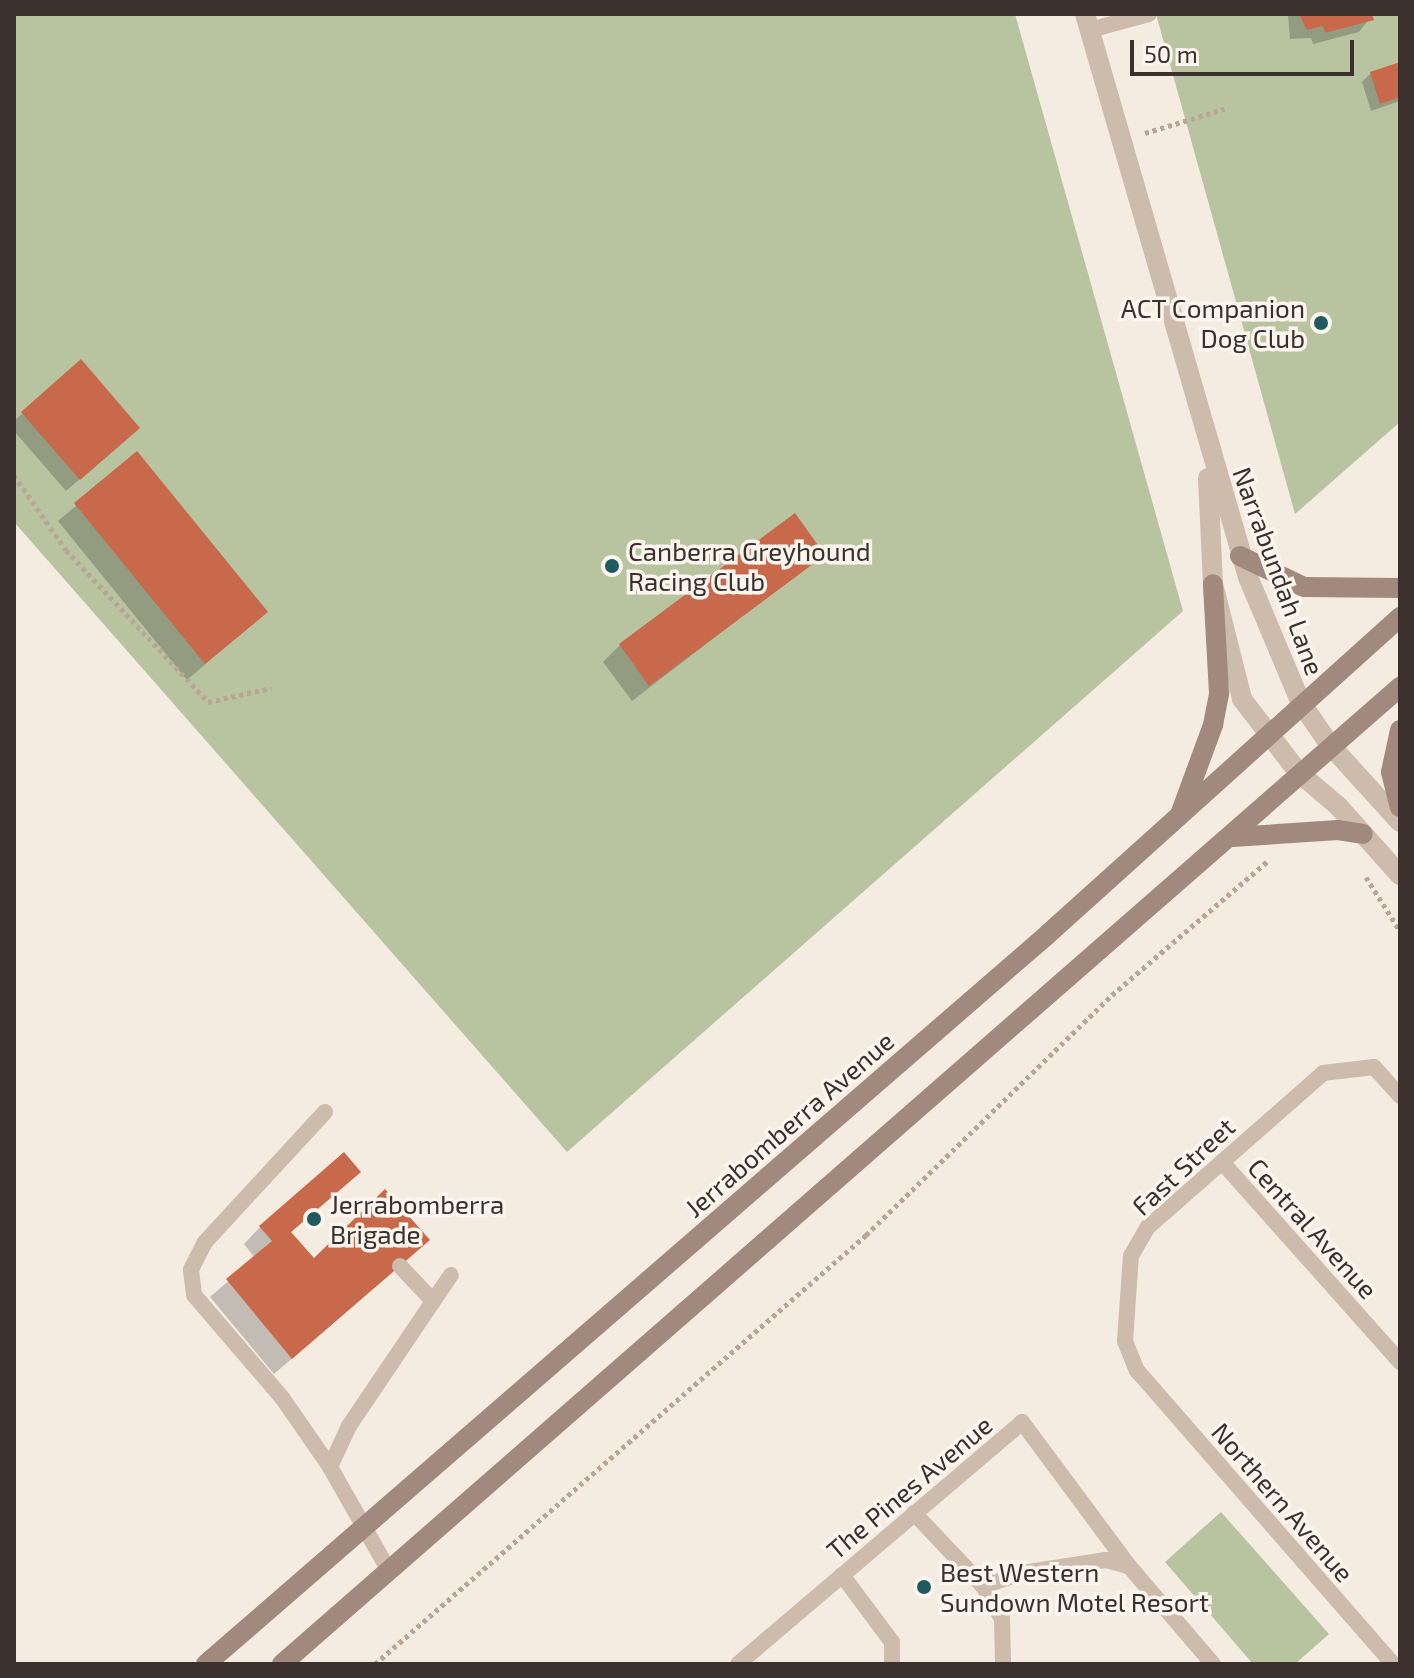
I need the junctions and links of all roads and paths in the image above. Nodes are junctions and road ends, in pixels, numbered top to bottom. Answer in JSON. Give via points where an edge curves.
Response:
{"nodes":[{"id":1,"x":1149,"y":14,"type":"edge"},
{"id":2,"x":1087,"y":22,"type":"edge"},
{"id":3,"x":1224,"y":109,"type":"dead end"},
{"id":4,"x":1121,"y":140,"type":"junction"},
{"id":5,"x":1206,"y":446,"type":"junction"},
{"id":6,"x":14,"y":475,"type":"edge"},
{"id":7,"x":1240,"y":556,"type":"junction"},
{"id":8,"x":1213,"y":584,"type":"junction"},
{"id":9,"x":1400,"y":588,"type":"edge"},
{"id":10,"x":1400,"y":617,"type":"edge"},
{"id":11,"x":1400,"y":687,"type":"edge"},
{"id":12,"x":271,"y":688,"type":"dead end"},
{"id":13,"x":1301,"y":703,"type":"junction"},
{"id":14,"x":1400,"y":730,"type":"edge"},
{"id":15,"x":1266,"y":737,"type":"junction"},
{"id":16,"x":1330,"y":745,"type":"junction"},
{"id":17,"x":1298,"y":772,"type":"junction"},
{"id":18,"x":1400,"y":807,"type":"edge"},
{"id":19,"x":1179,"y":819,"type":"junction"},
{"id":20,"x":1400,"y":822,"type":"edge"},
{"id":21,"x":1363,"y":834,"type":"junction"},
{"id":22,"x":1233,"y":837,"type":"junction"},
{"id":23,"x":1281,"y":854,"type":"dead end"},
{"id":24,"x":1363,"y":870,"type":"dead end"},
{"id":25,"x":1400,"y":875,"type":"edge"},
{"id":26,"x":1400,"y":931,"type":"edge"},
{"id":27,"x":1400,"y":1096,"type":"edge"},
{"id":28,"x":325,"y":1112,"type":"dead end"},
{"id":29,"x":1222,"y":1162,"type":"junction"},
{"id":30,"x":400,"y":1266,"type":"dead end"},
{"id":31,"x":451,"y":1275,"type":"dead end"},
{"id":32,"x":433,"y":1301,"type":"junction"},
{"id":33,"x":1400,"y":1362,"type":"edge"},
{"id":34,"x":1137,"y":1371,"type":"joint"},
{"id":35,"x":330,"y":1467,"type":"junction"},
{"id":36,"x":914,"y":1513,"type":"junction"},
{"id":37,"x":362,"y":1529,"type":"junction"},
{"id":38,"x":1129,"y":1566,"type":"junction"},
{"id":39,"x":389,"y":1571,"type":"junction"},
{"id":40,"x":842,"y":1575,"type":"junction"},
{"id":41,"x":983,"y":1586,"type":"junction"},
{"id":42,"x":206,"y":1664,"type":"edge"},
{"id":43,"x":282,"y":1664,"type":"edge"},
{"id":44,"x":375,"y":1664,"type":"edge"},
{"id":45,"x":738,"y":1664,"type":"edge"},
{"id":46,"x":892,"y":1664,"type":"edge"},
{"id":47,"x":1003,"y":1664,"type":"edge"},
{"id":48,"x":1213,"y":1664,"type":"edge"},
{"id":49,"x":1393,"y":1664,"type":"edge"}],
"edges":[{"from":1,"to":2,"type":"lane"},
{"from":2,"to":4,"type":"street","name":"Narrabundah Lane"},
{"from":3,"to":4,"type":"path"},
{"from":4,"to":5,"type":"street","name":"Narrabundah Lane"},
{"from":5,"to":7,"type":"street","name":"Narrabundah Lane"},
{"from":5,"to":8,"type":"street","name":"Narrabundah Lane"},
{"from":6,"to":12,"type":"path","via":[[66,550],[208,702]]},
{"from":7,"to":9,"type":"street","via":[[1304,587]]},
{"from":7,"to":13,"type":"street","name":"Narrabundah Lane"},
{"from":8,"to":15,"type":"street","name":"Narrabundah Lane","via":[[1242,699]]},
{"from":8,"to":19,"type":"street","via":[[1219,693]]},
{"from":10,"to":13,"type":"street","name":"Jerrabomberra Avenue"},
{"from":11,"to":16,"type":"street"},
{"from":13,"to":15,"type":"street","name":"Jerrabomberra Avenue"},
{"from":13,"to":16,"type":"street","name":"Narrabundah Lane"},
{"from":14,"to":18,"type":"street","via":[[1391,772]]},
{"from":15,"to":17,"type":"street","name":"Narrabundah Lane"},
{"from":15,"to":19,"type":"street","name":"Jerrabomberra Avenue"},
{"from":16,"to":17,"type":"street"},
{"from":16,"to":20,"type":"street","name":"Narrabundah Lane"},
{"from":17,"to":21,"type":"street","name":"Narrabundah Lane"},
{"from":17,"to":22,"type":"street"},
{"from":19,"to":37,"type":"street","name":"Jerrabomberra Avenue"},
{"from":21,"to":22,"type":"street","via":[[1338,830]]},
{"from":21,"to":25,"type":"street","name":"Narrabundah Lane"},
{"from":22,"to":39,"type":"street"},
{"from":23,"to":44,"type":"path","via":[[1112,995],[866,1235]]},
{"from":24,"to":26,"type":"path"},
{"from":27,"to":29,"type":"lane","name":"Fast Street","via":[[1374,1067],[1323,1073]]},
{"from":28,"to":35,"type":"lane","via":[[205,1242],[191,1270],[194,1295],[283,1399]]},
{"from":29,"to":33,"type":"lane","name":"Central Avenue"},
{"from":29,"to":34,"type":"lane","name":"Fast Street","via":[[1148,1227],[1131,1256],[1125,1341]]},
{"from":30,"to":32,"type":"lane"},
{"from":31,"to":32,"type":"lane"},
{"from":32,"to":35,"type":"lane","via":[[349,1426]]},
{"from":34,"to":49,"type":"lane","name":"Northern Avenue"},
{"from":35,"to":37,"type":"lane"},
{"from":36,"to":38,"type":"lane","name":"The Pines Avenue","via":[[1022,1422]]},
{"from":36,"to":40,"type":"lane","name":"The Pines Avenue"},
{"from":36,"to":41,"type":"lane"},
{"from":37,"to":39,"type":"lane"},
{"from":37,"to":42,"type":"street","name":"Jerrabomberra Avenue"},
{"from":38,"to":41,"type":"lane","via":[[1106,1560],[1022,1573]]},
{"from":38,"to":48,"type":"lane","name":"The Pines Avenue"},
{"from":39,"to":43,"type":"street"},
{"from":40,"to":45,"type":"lane","name":"The Pines Avenue"},
{"from":40,"to":46,"type":"lane","via":[[892,1642]]},
{"from":41,"to":47,"type":"lane","via":[[1002,1619]]}]}
